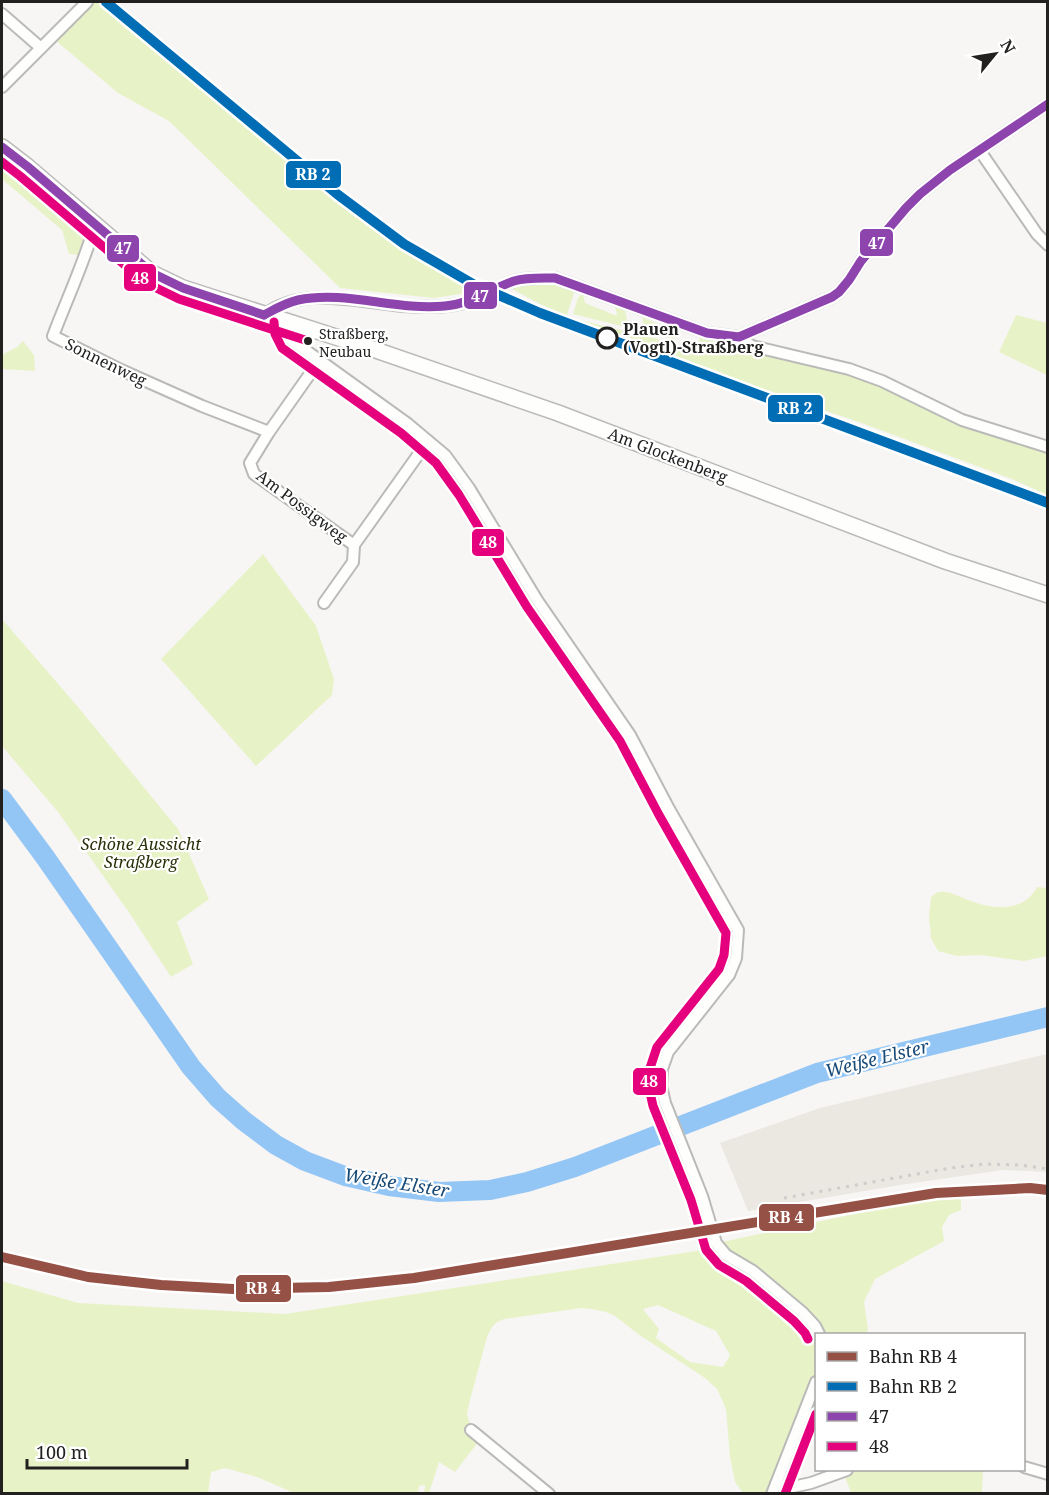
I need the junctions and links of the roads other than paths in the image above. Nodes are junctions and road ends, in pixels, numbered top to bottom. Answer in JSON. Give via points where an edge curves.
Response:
{"nodes":[{"id":1,"x":87,"y":2,"type":"edge"},
{"id":2,"x":2,"y":14,"type":"edge"},
{"id":3,"x":41,"y":48,"type":"junction"},
{"id":4,"x":2,"y":87,"type":"edge"},
{"id":5,"x":1047,"y":104,"type":"edge"},
{"id":6,"x":2,"y":147,"type":"edge"},
{"id":7,"x":980,"y":151,"type":"junction"},
{"id":8,"x":95,"y":225,"type":"junction"},
{"id":9,"x":1047,"y":245,"type":"edge"},
{"id":10,"x":264,"y":315,"type":"junction"},
{"id":11,"x":286,"y":321,"type":"junction"},
{"id":12,"x":739,"y":337,"type":"junction"},
{"id":13,"x":319,"y":361,"type":"junction"},
{"id":14,"x":269,"y":432,"type":"junction"},
{"id":15,"x":428,"y":441,"type":"junction"},
{"id":16,"x":1047,"y":447,"type":"edge"},
{"id":17,"x":354,"y":545,"type":"junction"},
{"id":18,"x":1047,"y":595,"type":"edge"},
{"id":19,"x":324,"y":603,"type":"dead end"},
{"id":20,"x":818,"y":1333,"type":"edge"},
{"id":21,"x":815,"y":1385,"type":"edge"},
{"id":22,"x":471,"y":1430,"type":"dead end"},
{"id":23,"x":1025,"y":1468,"type":"edge"},
{"id":24,"x":844,"y":1471,"type":"edge"},
{"id":25,"x":1047,"y":1474,"type":"edge"},
{"id":26,"x":774,"y":1489,"type":"edge"},
{"id":27,"x":549,"y":1494,"type":"edge"}],
"edges":[{"from":1,"to":3,"type":"street"},
{"from":2,"to":3,"type":"street"},
{"from":3,"to":4,"type":"street"},
{"from":5,"to":7,"type":"street"},
{"from":6,"to":8,"type":"main road","name":"Am Glockenberg"},
{"from":7,"to":9,"type":"street"},
{"from":7,"to":12,"type":"street","via":[[913,201],[839,292]]},
{"from":8,"to":10,"type":"main road","name":"Am Glockenberg","via":[[152,273],[183,288]]},
{"from":8,"to":14,"type":"street","name":"Sonnenweg","via":[[53,336],[192,402]]},
{"from":10,"to":11,"type":"main road","name":"Am Glockenberg"},
{"from":10,"to":12,"type":"street","via":[[284,303],[306,298],[404,306],[454,305],[514,281],[555,278],[707,333]]},
{"from":11,"to":13,"type":"street","via":[[291,339]]},
{"from":11,"to":18,"type":"main road","name":"Am Glockenberg","via":[[558,413],[945,561]]},
{"from":12,"to":16,"type":"street","via":[[752,346],[849,369],[962,420]]},
{"from":13,"to":14,"type":"street","name":"Am Possigweg"},
{"from":13,"to":15,"type":"street"},
{"from":14,"to":17,"type":"street","name":"Am Possigweg","via":[[250,463],[254,474]]},
{"from":15,"to":17,"type":"street","name":"Am Possigweg"},
{"from":15,"to":20,"type":"street","via":[[445,455],[469,488],[537,600],[630,735],[738,930],[736,958],[729,975],[668,1052],[661,1086],[716,1243],[726,1255],[753,1271],[802,1312]]},
{"from":17,"to":19,"type":"street","via":[[353,562]]},
{"from":21,"to":26,"type":"street"},
{"from":22,"to":27,"type":"street"},
{"from":23,"to":25,"type":"street"},
{"from":24,"to":26,"type":"street","via":[[811,1483]]}]}
